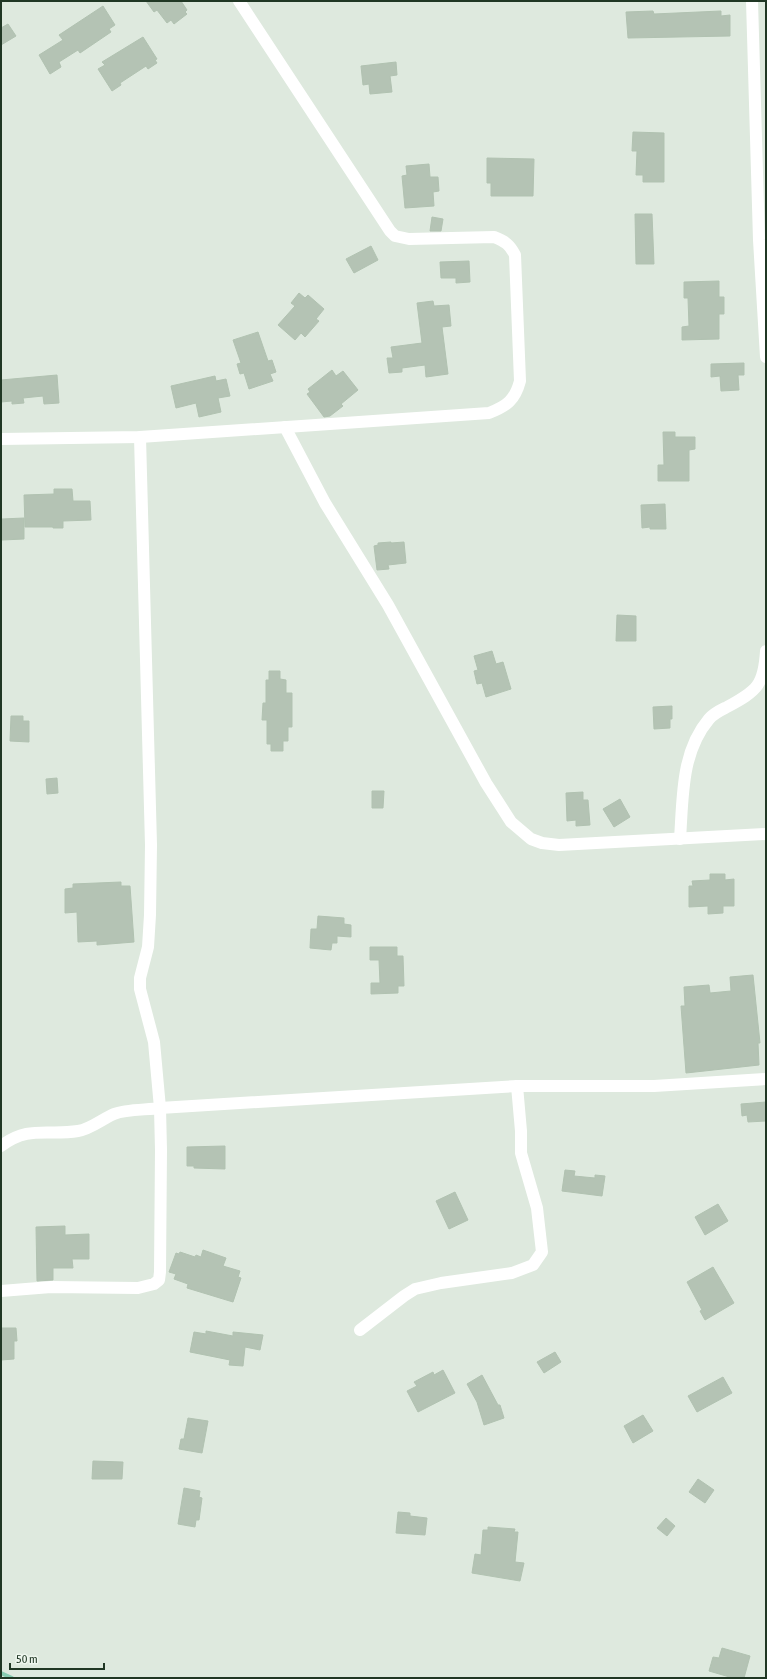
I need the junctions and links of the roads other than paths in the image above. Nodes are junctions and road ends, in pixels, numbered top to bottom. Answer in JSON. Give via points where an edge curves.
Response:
{"nodes":[{"id":1,"x":239,"y":1,"type":"edge"},
{"id":2,"x":752,"y":1,"type":"edge"},
{"id":3,"x":766,"y":355,"type":"edge"},
{"id":4,"x":285,"y":427,"type":"junction"},
{"id":5,"x":140,"y":437,"type":"junction"},
{"id":6,"x":1,"y":439,"type":"edge"},
{"id":7,"x":766,"y":651,"type":"edge"},
{"id":8,"x":766,"y":834,"type":"edge"},
{"id":9,"x":680,"y":839,"type":"junction"},
{"id":10,"x":766,"y":1079,"type":"edge"},
{"id":11,"x":517,"y":1086,"type":"junction"},
{"id":12,"x":160,"y":1108,"type":"junction"},
{"id":13,"x":1,"y":1146,"type":"edge"},
{"id":14,"x":1,"y":1291,"type":"edge"},
{"id":15,"x":360,"y":1330,"type":"dead end"}],
"edges":[{"from":1,"to":4,"type":"street","via":[[395,236],[409,239],[494,237],[510,246],[515,255],[520,381],[510,402],[501,409],[489,413]]},
{"from":2,"to":3,"type":"street","via":[[759,240]]},
{"from":4,"to":5,"type":"street"},
{"from":4,"to":9,"type":"street","via":[[326,503],[388,605],[486,783],[511,822],[531,840],[542,843]]},
{"from":5,"to":6,"type":"street"},
{"from":5,"to":12,"type":"street","via":[[151,845],[148,946],[140,978],[140,989],[154,1042]]},
{"from":7,"to":9,"type":"street","via":[[765,668],[755,690],[710,717],[690,752],[685,771]]},
{"from":8,"to":9,"type":"street"},
{"from":10,"to":11,"type":"street","via":[[654,1086]]},
{"from":11,"to":12,"type":"street"},
{"from":11,"to":15,"type":"street","via":[[521,1153],[537,1208],[542,1252],[533,1264],[512,1273],[415,1289]]},
{"from":12,"to":13,"type":"street","via":[[116,1114],[79,1131],[23,1134]]},
{"from":12,"to":14,"type":"street","via":[[161,1219],[158,1280],[154,1284],[138,1288],[51,1287]]}]}
